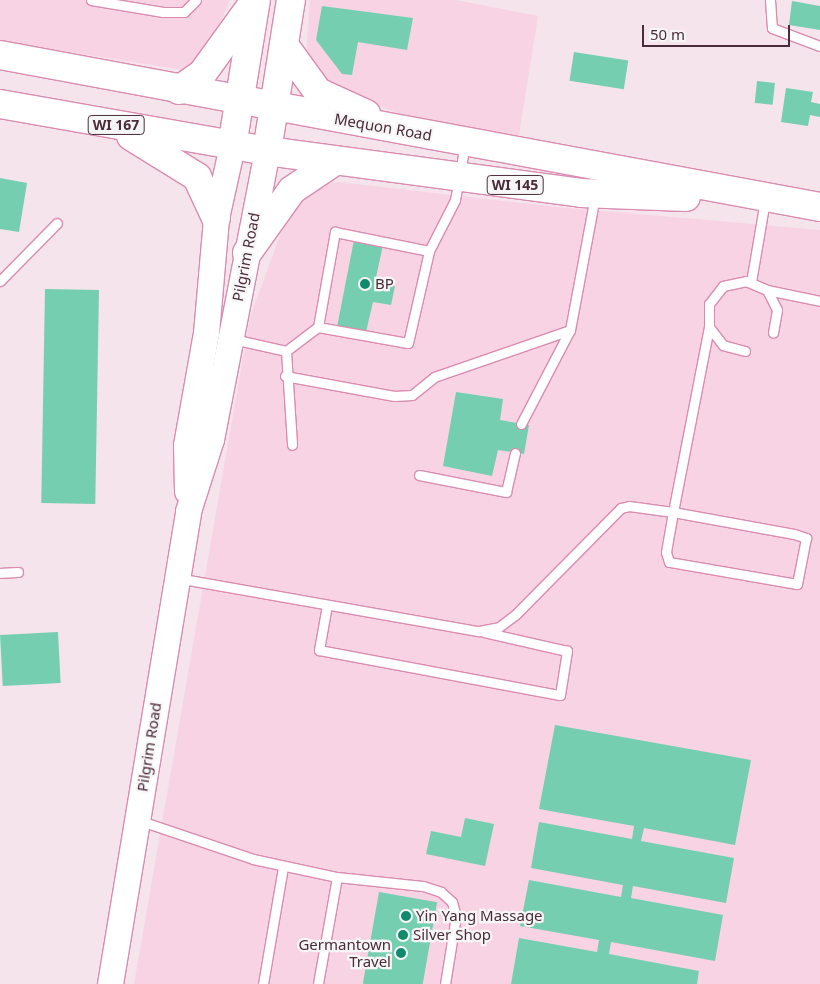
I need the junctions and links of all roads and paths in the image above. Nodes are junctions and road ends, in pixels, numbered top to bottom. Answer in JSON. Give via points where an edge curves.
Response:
{"nodes":[{"id":1,"x":91,"y":0,"type":"edge"},
{"id":2,"x":196,"y":0,"type":"edge"},
{"id":3,"x":256,"y":0,"type":"edge"},
{"id":4,"x":291,"y":0,"type":"edge"},
{"id":5,"x":770,"y":0,"type":"edge"},
{"id":6,"x":284,"y":45,"type":"junction"},
{"id":7,"x":820,"y":46,"type":"edge"},
{"id":8,"x":0,"y":55,"type":"edge"},
{"id":9,"x":179,"y":90,"type":"junction"},
{"id":10,"x":239,"y":102,"type":"junction"},
{"id":11,"x":0,"y":104,"type":"edge"},
{"id":12,"x":274,"y":108,"type":"junction"},
{"id":13,"x":110,"y":124,"type":"junction"},
{"id":14,"x":402,"y":131,"type":"junction"},
{"id":15,"x":465,"y":142,"type":"junction"},
{"id":16,"x":232,"y":146,"type":"junction"},
{"id":17,"x":267,"y":152,"type":"junction"},
{"id":18,"x":335,"y":161,"type":"junction"},
{"id":19,"x":457,"y":177,"type":"junction"},
{"id":20,"x":595,"y":194,"type":"junction"},
{"id":21,"x":765,"y":200,"type":"junction"},
{"id":22,"x":820,"y":208,"type":"edge"},
{"id":23,"x":216,"y":218,"type":"junction"},
{"id":24,"x":57,"y":223,"type":"dead end"},
{"id":25,"x":429,"y":251,"type":"junction"},
{"id":26,"x":247,"y":253,"type":"junction"},
{"id":27,"x":0,"y":281,"type":"edge"},
{"id":28,"x":752,"y":282,"type":"junction"},
{"id":29,"x":767,"y":290,"type":"junction"},
{"id":30,"x":820,"y":301,"type":"edge"},
{"id":31,"x":318,"y":327,"type":"junction"},
{"id":32,"x":709,"y":327,"type":"junction"},
{"id":33,"x":570,"y":330,"type":"junction"},
{"id":34,"x":773,"y":333,"type":"dead end"},
{"id":35,"x":218,"y":336,"type":"junction"},
{"id":36,"x":286,"y":351,"type":"junction"},
{"id":37,"x":745,"y":351,"type":"dead end"},
{"id":38,"x":285,"y":376,"type":"junction"},
{"id":39,"x":521,"y":424,"type":"dead end"},
{"id":40,"x":292,"y":445,"type":"dead end"},
{"id":41,"x":515,"y":453,"type":"dead end"},
{"id":42,"x":419,"y":475,"type":"dead end"},
{"id":43,"x":672,"y":512,"type":"junction"},
{"id":44,"x":18,"y":572,"type":"dead end"},
{"id":45,"x":0,"y":573,"type":"edge"},
{"id":46,"x":177,"y":578,"type":"junction"},
{"id":47,"x":328,"y":605,"type":"junction"},
{"id":48,"x":479,"y":631,"type":"junction"},
{"id":49,"x":137,"y":820,"type":"junction"},
{"id":50,"x":284,"y":866,"type":"junction"},
{"id":51,"x":337,"y":877,"type":"junction"},
{"id":52,"x":110,"y":984,"type":"edge"},
{"id":53,"x":263,"y":984,"type":"edge"},
{"id":54,"x":318,"y":984,"type":"edge"},
{"id":55,"x":445,"y":984,"type":"edge"}],
"edges":[{"from":1,"to":2,"type":"lane","via":[[163,12],[184,12]]},
{"from":3,"to":9,"type":"main road","via":[[202,74]]},
{"from":3,"to":10,"type":"main road","name":"Pilgrim Road"},
{"from":4,"to":6,"type":"main road","name":"Pilgrim Road"},
{"from":5,"to":7,"type":"lane","via":[[772,28]]},
{"from":6,"to":12,"type":"main road","name":"Pilgrim Road"},
{"from":6,"to":14,"type":"main road","number":"WI 145","via":[[318,92]]},
{"from":8,"to":9,"type":"main road","name":"Mequon Road"},
{"from":9,"to":10,"type":"main road","name":"Mequon Road"},
{"from":10,"to":12,"type":"main road","name":"Mequon Road"},
{"from":10,"to":16,"type":"main road","name":"Pilgrim Road"},
{"from":11,"to":13,"type":"main road","name":"Mequon Road","number":"WI 167"},
{"from":12,"to":14,"type":"main road","name":"Mequon Road"},
{"from":12,"to":17,"type":"main road","name":"Pilgrim Road"},
{"from":13,"to":16,"type":"main road","name":"Mequon Road","number":"WI 167"},
{"from":13,"to":23,"type":"main road","via":[[191,171]]},
{"from":14,"to":15,"type":"main road","name":"Mequon Road","number":"WI 145"},
{"from":15,"to":19,"type":"lane"},
{"from":15,"to":21,"type":"main road","name":"Mequon Road","number":"WI 145"},
{"from":16,"to":17,"type":"main road","name":"Mequon Road","number":"WI 145"},
{"from":16,"to":23,"type":"street","name":"Pilgrim Road"},
{"from":17,"to":18,"type":"main road","name":"Mequon Road","number":"WI 145"},
{"from":17,"to":26,"type":"street","name":"Pilgrim Road"},
{"from":18,"to":19,"type":"main road","name":"Mequon Road","number":"WI 145"},
{"from":18,"to":26,"type":"main road","via":[[292,190]]},
{"from":19,"to":20,"type":"main road","name":"Mequon Road","number":"WI 145"},
{"from":19,"to":25,"type":"lane","via":[[455,200]]},
{"from":20,"to":21,"type":"main road","name":"Mequon Road","number":"WI 145"},
{"from":20,"to":33,"type":"lane"},
{"from":21,"to":22,"type":"main road","name":"Mequon Road","number":"WI 145"},
{"from":21,"to":28,"type":"lane"},
{"from":23,"to":35,"type":"street","name":"Pilgrim Road"},
{"from":24,"to":27,"type":"lane"},
{"from":25,"to":31,"type":"lane","via":[[408,343]]},
{"from":25,"to":31,"type":"lane","via":[[335,232]]},
{"from":26,"to":35,"type":"street","name":"Pilgrim Road"},
{"from":28,"to":29,"type":"lane"},
{"from":28,"to":32,"type":"lane","via":[[734,282],[715,294],[707,315]]},
{"from":29,"to":30,"type":"lane"},
{"from":29,"to":34,"type":"lane","via":[[777,310]]},
{"from":31,"to":36,"type":"lane"},
{"from":32,"to":37,"type":"lane","via":[[723,345]]},
{"from":32,"to":43,"type":"lane"},
{"from":33,"to":38,"type":"lane","via":[[434,377],[412,395],[394,396]]},
{"from":33,"to":39,"type":"lane"},
{"from":35,"to":36,"type":"lane"},
{"from":35,"to":46,"type":"street","name":"Pilgrim Road","via":[[211,439],[188,511]]},
{"from":36,"to":38,"type":"lane"},
{"from":38,"to":40,"type":"lane"},
{"from":41,"to":42,"type":"lane","via":[[506,492]]},
{"from":43,"to":43,"type":"lane","via":[[806,538],[797,584],[669,562],[666,552]]},
{"from":43,"to":48,"type":"lane","via":[[621,508],[515,615],[499,628]]},
{"from":44,"to":45,"type":"lane"},
{"from":46,"to":47,"type":"lane"},
{"from":46,"to":49,"type":"street","name":"Pilgrim Road"},
{"from":47,"to":48,"type":"lane"},
{"from":47,"to":48,"type":"lane","via":[[319,650],[560,694],[567,651]]},
{"from":49,"to":50,"type":"lane"},
{"from":49,"to":52,"type":"street","name":"Pilgrim Road"},
{"from":50,"to":51,"type":"lane"},
{"from":50,"to":53,"type":"lane"},
{"from":51,"to":54,"type":"lane"},
{"from":51,"to":55,"type":"lane","via":[[423,886],[441,892],[452,902],[456,916]]}]}
